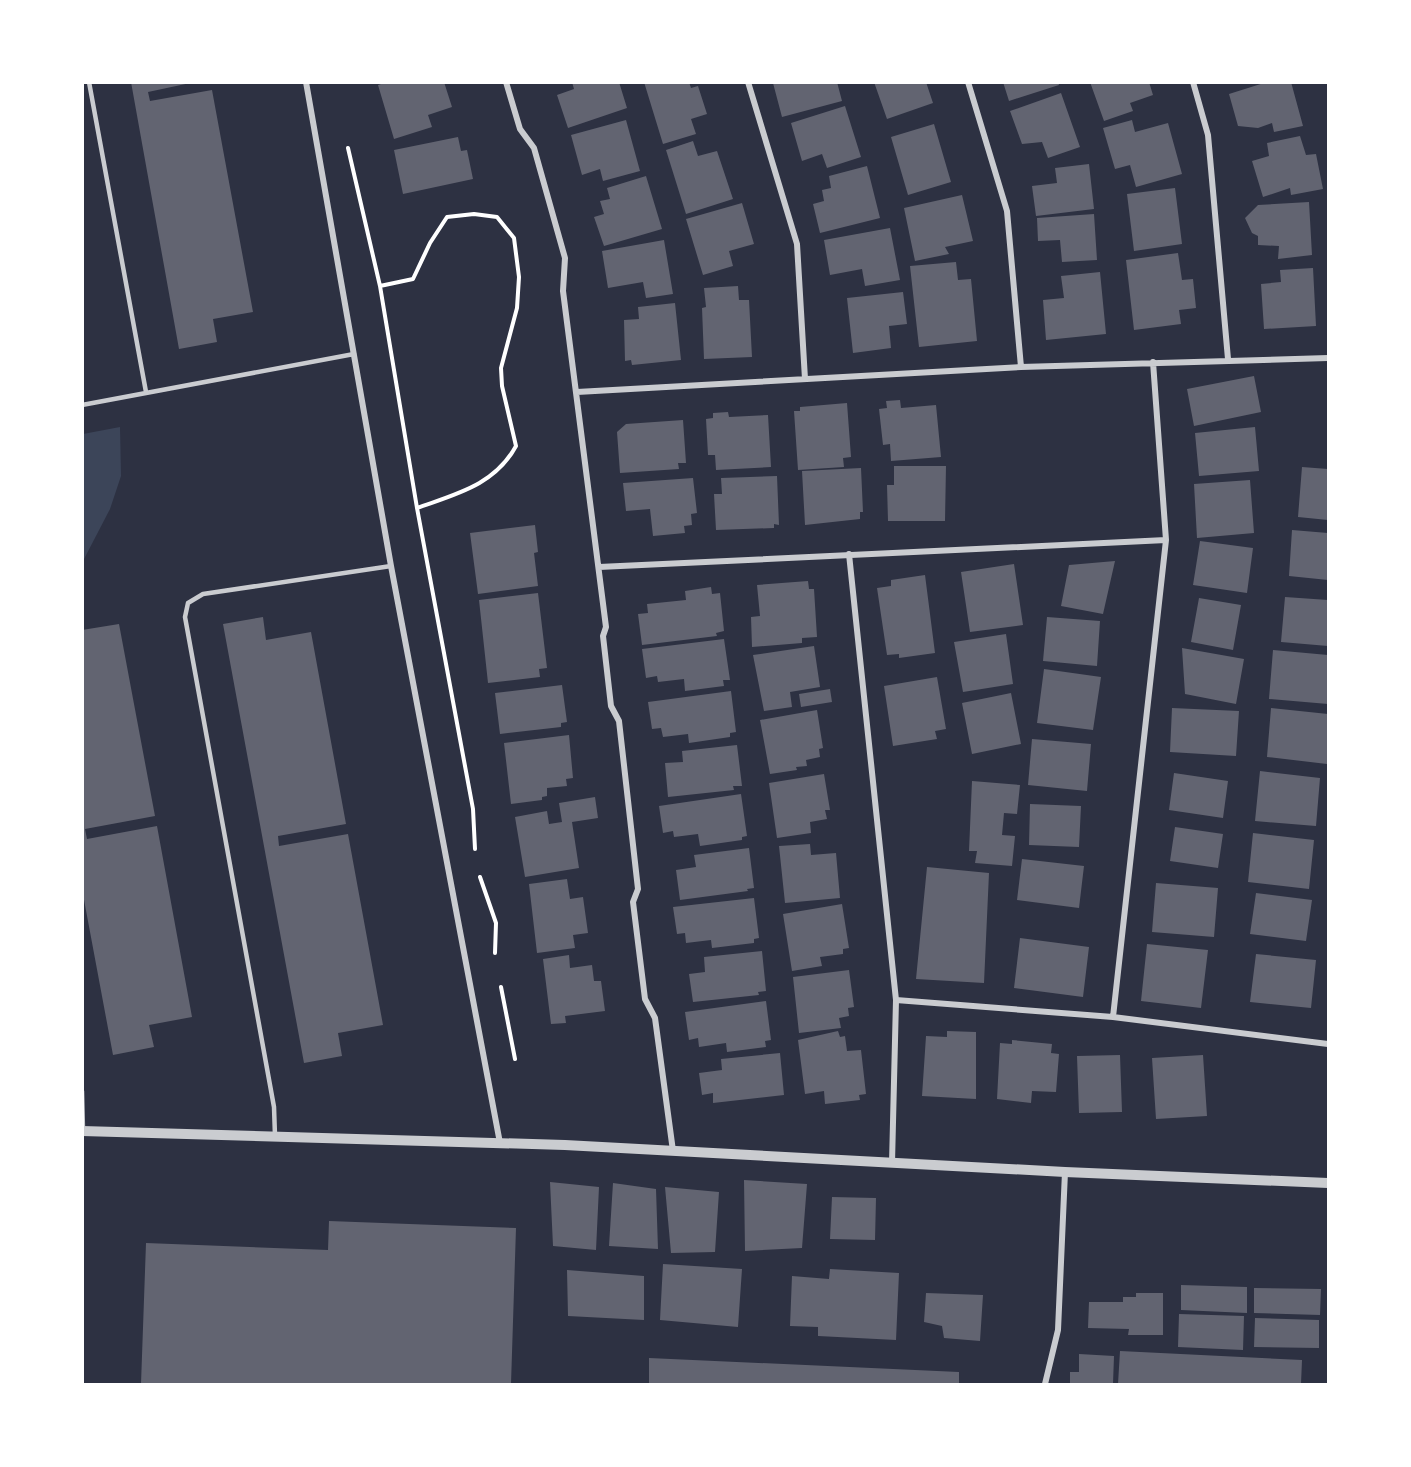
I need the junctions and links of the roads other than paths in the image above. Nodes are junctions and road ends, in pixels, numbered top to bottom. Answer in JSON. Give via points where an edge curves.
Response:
{"nodes":[{"id":1,"x":89,"y":82,"type":"edge"},
{"id":2,"x":306,"y":82,"type":"edge"},
{"id":3,"x":506,"y":82,"type":"edge"},
{"id":4,"x":748,"y":82,"type":"edge"},
{"id":5,"x":968,"y":82,"type":"edge"},
{"id":6,"x":1193,"y":82,"type":"edge"},
{"id":7,"x":354,"y":354,"type":"junction"},
{"id":8,"x":1329,"y":358,"type":"edge"},
{"id":9,"x":1228,"y":359,"type":"junction"},
{"id":10,"x":1153,"y":362,"type":"junction"},
{"id":11,"x":1020,"y":367,"type":"junction"},
{"id":12,"x":805,"y":379,"type":"junction"},
{"id":13,"x":146,"y":392,"type":"junction"},
{"id":14,"x":577,"y":392,"type":"junction"},
{"id":15,"x":82,"y":405,"type":"edge"},
{"id":16,"x":1166,"y":540,"type":"junction"},
{"id":17,"x":849,"y":554,"type":"junction"},
{"id":18,"x":391,"y":566,"type":"junction"},
{"id":19,"x":599,"y":567,"type":"junction"},
{"id":20,"x":896,"y":1000,"type":"junction"},
{"id":21,"x":1113,"y":1017,"type":"junction"},
{"id":22,"x":1329,"y":1044,"type":"edge"},
{"id":23,"x":82,"y":1091,"type":"edge"},
{"id":24,"x":83,"y":1131,"type":"edge"},
{"id":25,"x":275,"y":1136,"type":"junction"},
{"id":26,"x":500,"y":1143,"type":"junction"},
{"id":27,"x":673,"y":1151,"type":"junction"},
{"id":28,"x":892,"y":1163,"type":"junction"},
{"id":29,"x":1065,"y":1172,"type":"junction"},
{"id":30,"x":1329,"y":1183,"type":"edge"},
{"id":31,"x":1045,"y":1384,"type":"edge"}],
"edges":[{"from":1,"to":13,"type":"lane"},
{"from":2,"to":7,"type":"street"},
{"from":3,"to":14,"type":"street","via":[[520,129],[534,148],[565,258],[563,291]]},
{"from":4,"to":12,"type":"street","via":[[797,244]]},
{"from":5,"to":11,"type":"street","via":[[1007,211]]},
{"from":6,"to":9,"type":"street","via":[[1208,135]]},
{"from":7,"to":13,"type":"lane"},
{"from":7,"to":18,"type":"street"},
{"from":8,"to":9,"type":"street"},
{"from":9,"to":10,"type":"street"},
{"from":10,"to":11,"type":"street"},
{"from":10,"to":16,"type":"street"},
{"from":11,"to":12,"type":"street"},
{"from":12,"to":14,"type":"street"},
{"from":13,"to":15,"type":"lane"},
{"from":14,"to":19,"type":"street"},
{"from":16,"to":17,"type":"street"},
{"from":16,"to":21,"type":"street"},
{"from":17,"to":19,"type":"street"},
{"from":17,"to":20,"type":"street"},
{"from":18,"to":25,"type":"lane","via":[[203,594],[188,603],[185,617],[274,1107]]},
{"from":18,"to":26,"type":"street"},
{"from":19,"to":27,"type":"street","via":[[611,706],[619,721],[638,889],[633,902],[645,999],[655,1018]]},
{"from":20,"to":21,"type":"street"},
{"from":20,"to":28,"type":"street"},
{"from":21,"to":22,"type":"street"},
{"from":23,"to":24,"type":"lane"},
{"from":24,"to":25,"type":"street"},
{"from":25,"to":26,"type":"street"},
{"from":26,"to":27,"type":"street"},
{"from":27,"to":28,"type":"street"},
{"from":28,"to":29,"type":"street"},
{"from":29,"to":30,"type":"street"},
{"from":29,"to":31,"type":"street","via":[[1058,1330]]}]}
